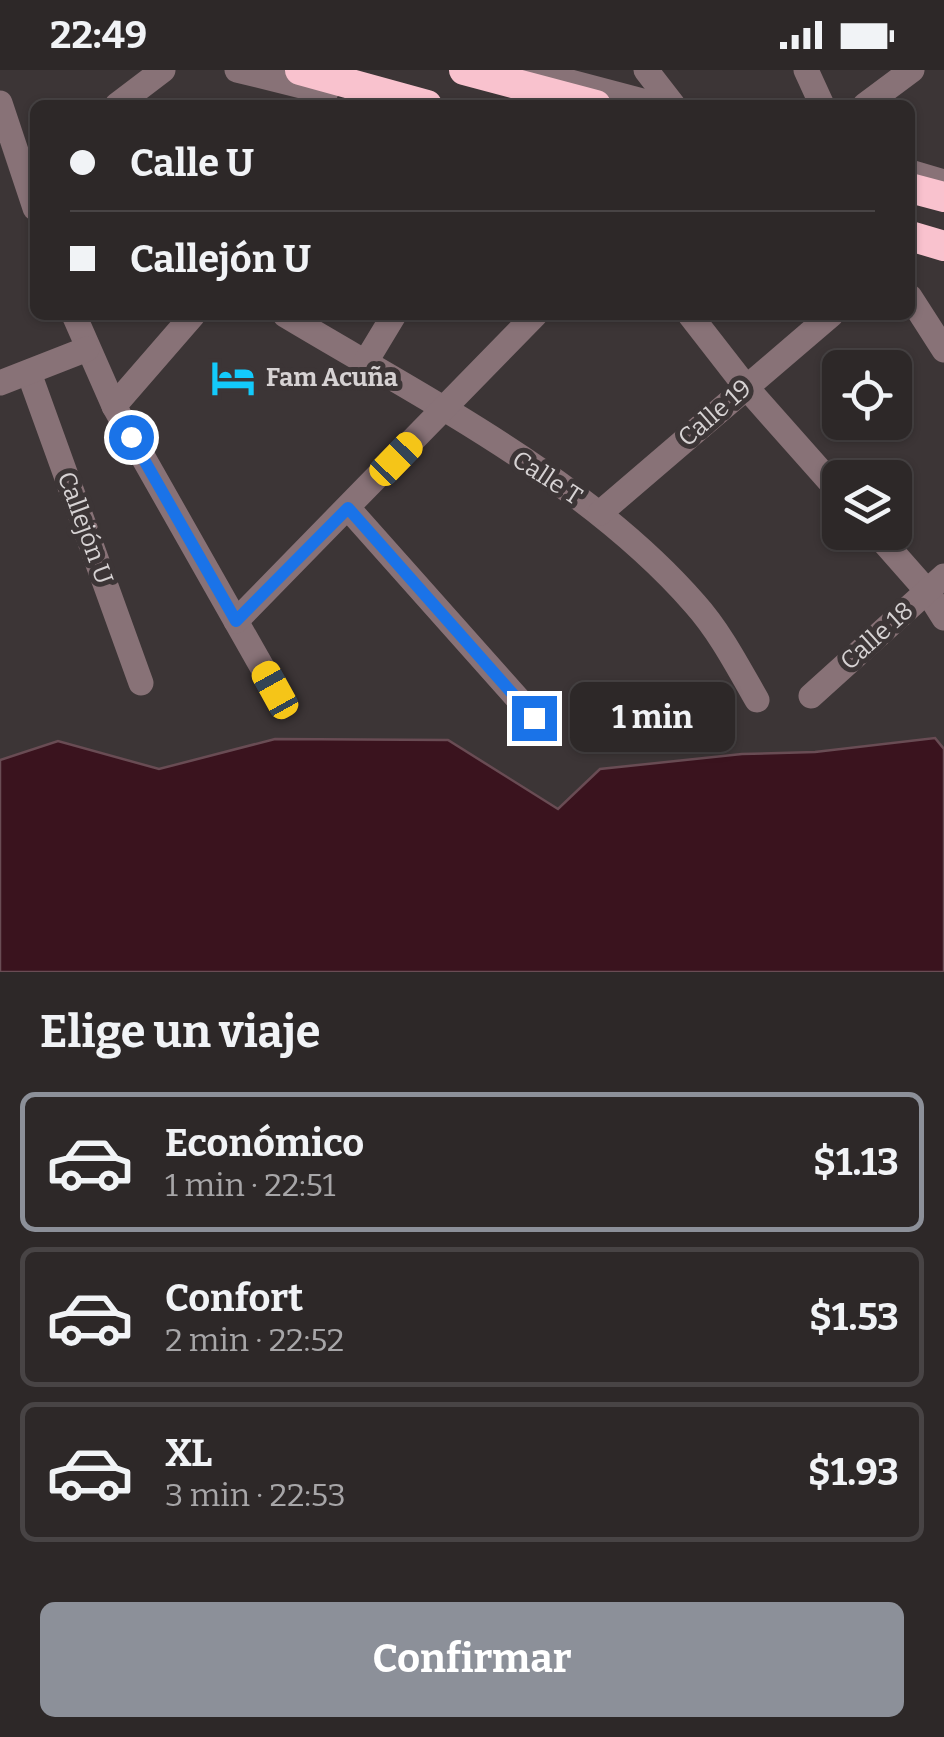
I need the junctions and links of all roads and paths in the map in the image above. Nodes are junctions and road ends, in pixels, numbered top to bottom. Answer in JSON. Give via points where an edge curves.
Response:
{"nodes":[{"id":1,"x":163,"y":70,"type":"edge"},
{"id":2,"x":237,"y":70,"type":"edge"},
{"id":3,"x":464,"y":70,"type":"edge"},
{"id":4,"x":525,"y":70,"type":"edge"},
{"id":5,"x":646,"y":70,"type":"edge"},
{"id":6,"x":806,"y":70,"type":"edge"},
{"id":7,"x":912,"y":70,"type":"edge"},
{"id":8,"x":291,"y":74,"type":"edge"},
{"id":9,"x":124,"y":100,"type":"edge"},
{"id":10,"x":359,"y":100,"type":"edge"},
{"id":11,"x":405,"y":100,"type":"edge"},
{"id":12,"x":577,"y":100,"type":"edge"},
{"id":13,"x":639,"y":100,"type":"edge"},
{"id":14,"x":669,"y":100,"type":"edge"},
{"id":15,"x":820,"y":100,"type":"edge"},
{"id":16,"x":872,"y":100,"type":"edge"},
{"id":17,"x":0,"y":103,"type":"edge"},
{"id":18,"x":915,"y":173,"type":"edge"},
{"id":19,"x":28,"y":175,"type":"edge"},
{"id":20,"x":944,"y":182,"type":"edge"},
{"id":21,"x":915,"y":189,"type":"edge"},
{"id":22,"x":0,"y":190,"type":"edge"},
{"id":23,"x":944,"y":197,"type":"edge"},
{"id":24,"x":915,"y":237,"type":"edge"},
{"id":25,"x":944,"y":246,"type":"edge"},
{"id":26,"x":915,"y":251,"type":"edge"},
{"id":27,"x":944,"y":259,"type":"edge"},
{"id":28,"x":915,"y":305,"type":"edge"},
{"id":29,"x":76,"y":320,"type":"edge"},
{"id":30,"x":189,"y":320,"type":"edge"},
{"id":31,"x":293,"y":320,"type":"edge"},
{"id":32,"x":391,"y":320,"type":"edge"},
{"id":33,"x":529,"y":320,"type":"edge"},
{"id":34,"x":694,"y":320,"type":"edge"},
{"id":35,"x":826,"y":320,"type":"edge"},
{"id":36,"x":87,"y":349,"type":"junction"},
{"id":37,"x":944,"y":350,"type":"edge"},
{"id":38,"x":365,"y":363,"type":"junction"},
{"id":39,"x":29,"y":373,"type":"junction"},
{"id":40,"x":0,"y":383,"type":"edge"},
{"id":41,"x":746,"y":387,"type":"junction"},
{"id":42,"x":114,"y":406,"type":"junction"},
{"id":43,"x":442,"y":410,"type":"junction"},
{"id":44,"x":822,"y":473,"type":"edge"},
{"id":45,"x":348,"y":508,"type":"junction"},
{"id":46,"x":600,"y":513,"type":"junction"},
{"id":47,"x":896,"y":550,"type":"edge"},
{"id":48,"x":935,"y":583,"type":"edge"},
{"id":49,"x":944,"y":618,"type":"edge"},
{"id":50,"x":236,"y":621,"type":"junction"},
{"id":51,"x":140,"y":683,"type":"dead end"},
{"id":52,"x":275,"y":690,"type":"dead end"},
{"id":53,"x":811,"y":696,"type":"dead end"},
{"id":54,"x":757,"y":700,"type":"dead end"},
{"id":55,"x":534,"y":718,"type":"dead end"}],
"edges":[{"from":1,"to":9,"type":"street"},
{"from":2,"to":8,"type":"street"},
{"from":3,"to":12,"type":"highway"},
{"from":4,"to":13,"type":"street"},
{"from":5,"to":14,"type":"street"},
{"from":6,"to":15,"type":"street"},
{"from":7,"to":16,"type":"street"},
{"from":8,"to":10,"type":"street"},
{"from":8,"to":11,"type":"highway"},
{"from":17,"to":19,"type":"street"},
{"from":18,"to":20,"type":"street"},
{"from":19,"to":22,"type":"street"},
{"from":21,"to":23,"type":"highway"},
{"from":24,"to":25,"type":"highway"},
{"from":26,"to":27,"type":"street"},
{"from":28,"to":37,"type":"street"},
{"from":29,"to":36,"type":"street"},
{"from":30,"to":42,"type":"street"},
{"from":31,"to":38,"type":"street","name":"Calle T"},
{"from":32,"to":38,"type":"street"},
{"from":33,"to":43,"type":"street"},
{"from":34,"to":41,"type":"street"},
{"from":35,"to":41,"type":"street","name":"Calle 19"},
{"from":36,"to":39,"type":"street"},
{"from":36,"to":42,"type":"street"},
{"from":38,"to":43,"type":"street","name":"Calle T"},
{"from":39,"to":40,"type":"street"},
{"from":39,"to":51,"type":"street","name":"Callejón U"},
{"from":41,"to":44,"type":"street"},
{"from":41,"to":46,"type":"street","name":"Calle 19"},
{"from":42,"to":50,"type":"street"},
{"from":43,"to":45,"type":"street"},
{"from":43,"to":46,"type":"street","name":"Calle T"},
{"from":45,"to":50,"type":"street"},
{"from":45,"to":55,"type":"street"},
{"from":46,"to":54,"type":"street","name":"Calle T","via":[[696,605]]},
{"from":47,"to":48,"type":"street"},
{"from":48,"to":49,"type":"street"},
{"from":48,"to":53,"type":"street","name":"Calle 18"},
{"from":50,"to":52,"type":"street"}]}
